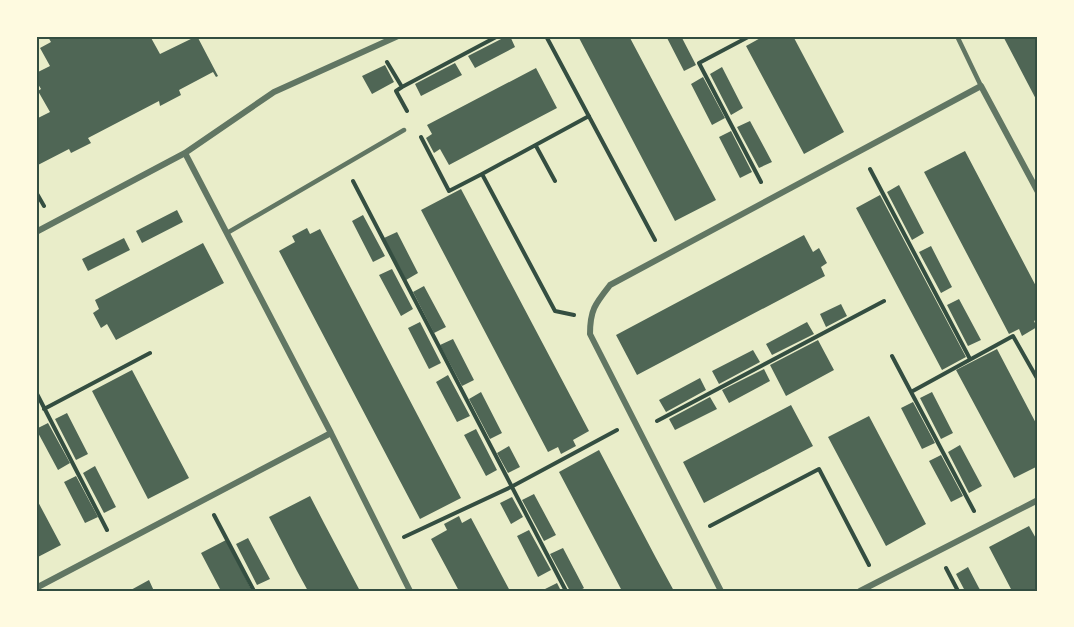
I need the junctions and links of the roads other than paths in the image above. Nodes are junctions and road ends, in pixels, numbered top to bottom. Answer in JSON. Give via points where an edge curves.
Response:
{"nodes":[{"id":1,"x":398,"y":36,"type":"edge"},
{"id":2,"x":957,"y":36,"type":"edge"},
{"id":3,"x":981,"y":86,"type":"junction"},
{"id":4,"x":405,"y":130,"type":"road end"},
{"id":5,"x":185,"y":153,"type":"junction"},
{"id":6,"x":1038,"y":192,"type":"edge"},
{"id":7,"x":36,"y":232,"type":"edge"},
{"id":8,"x":227,"y":233,"type":"junction"},
{"id":9,"x":331,"y":433,"type":"junction"},
{"id":10,"x":1038,"y":500,"type":"edge"},
{"id":11,"x":36,"y":588,"type":"edge"},
{"id":12,"x":410,"y":591,"type":"edge"},
{"id":13,"x":721,"y":591,"type":"edge"},
{"id":14,"x":860,"y":591,"type":"edge"}],
"edges":[{"from":1,"to":5,"type":"street","via":[[274,92]]},
{"from":2,"to":3,"type":"lane"},
{"from":3,"to":6,"type":"street"},
{"from":3,"to":13,"type":"street","via":[[610,285],[594,305],[590,334]]},
{"from":4,"to":8,"type":"lane"},
{"from":5,"to":7,"type":"street"},
{"from":5,"to":8,"type":"street"},
{"from":8,"to":9,"type":"street"},
{"from":9,"to":11,"type":"street"},
{"from":9,"to":12,"type":"street"},
{"from":10,"to":14,"type":"street"}]}
